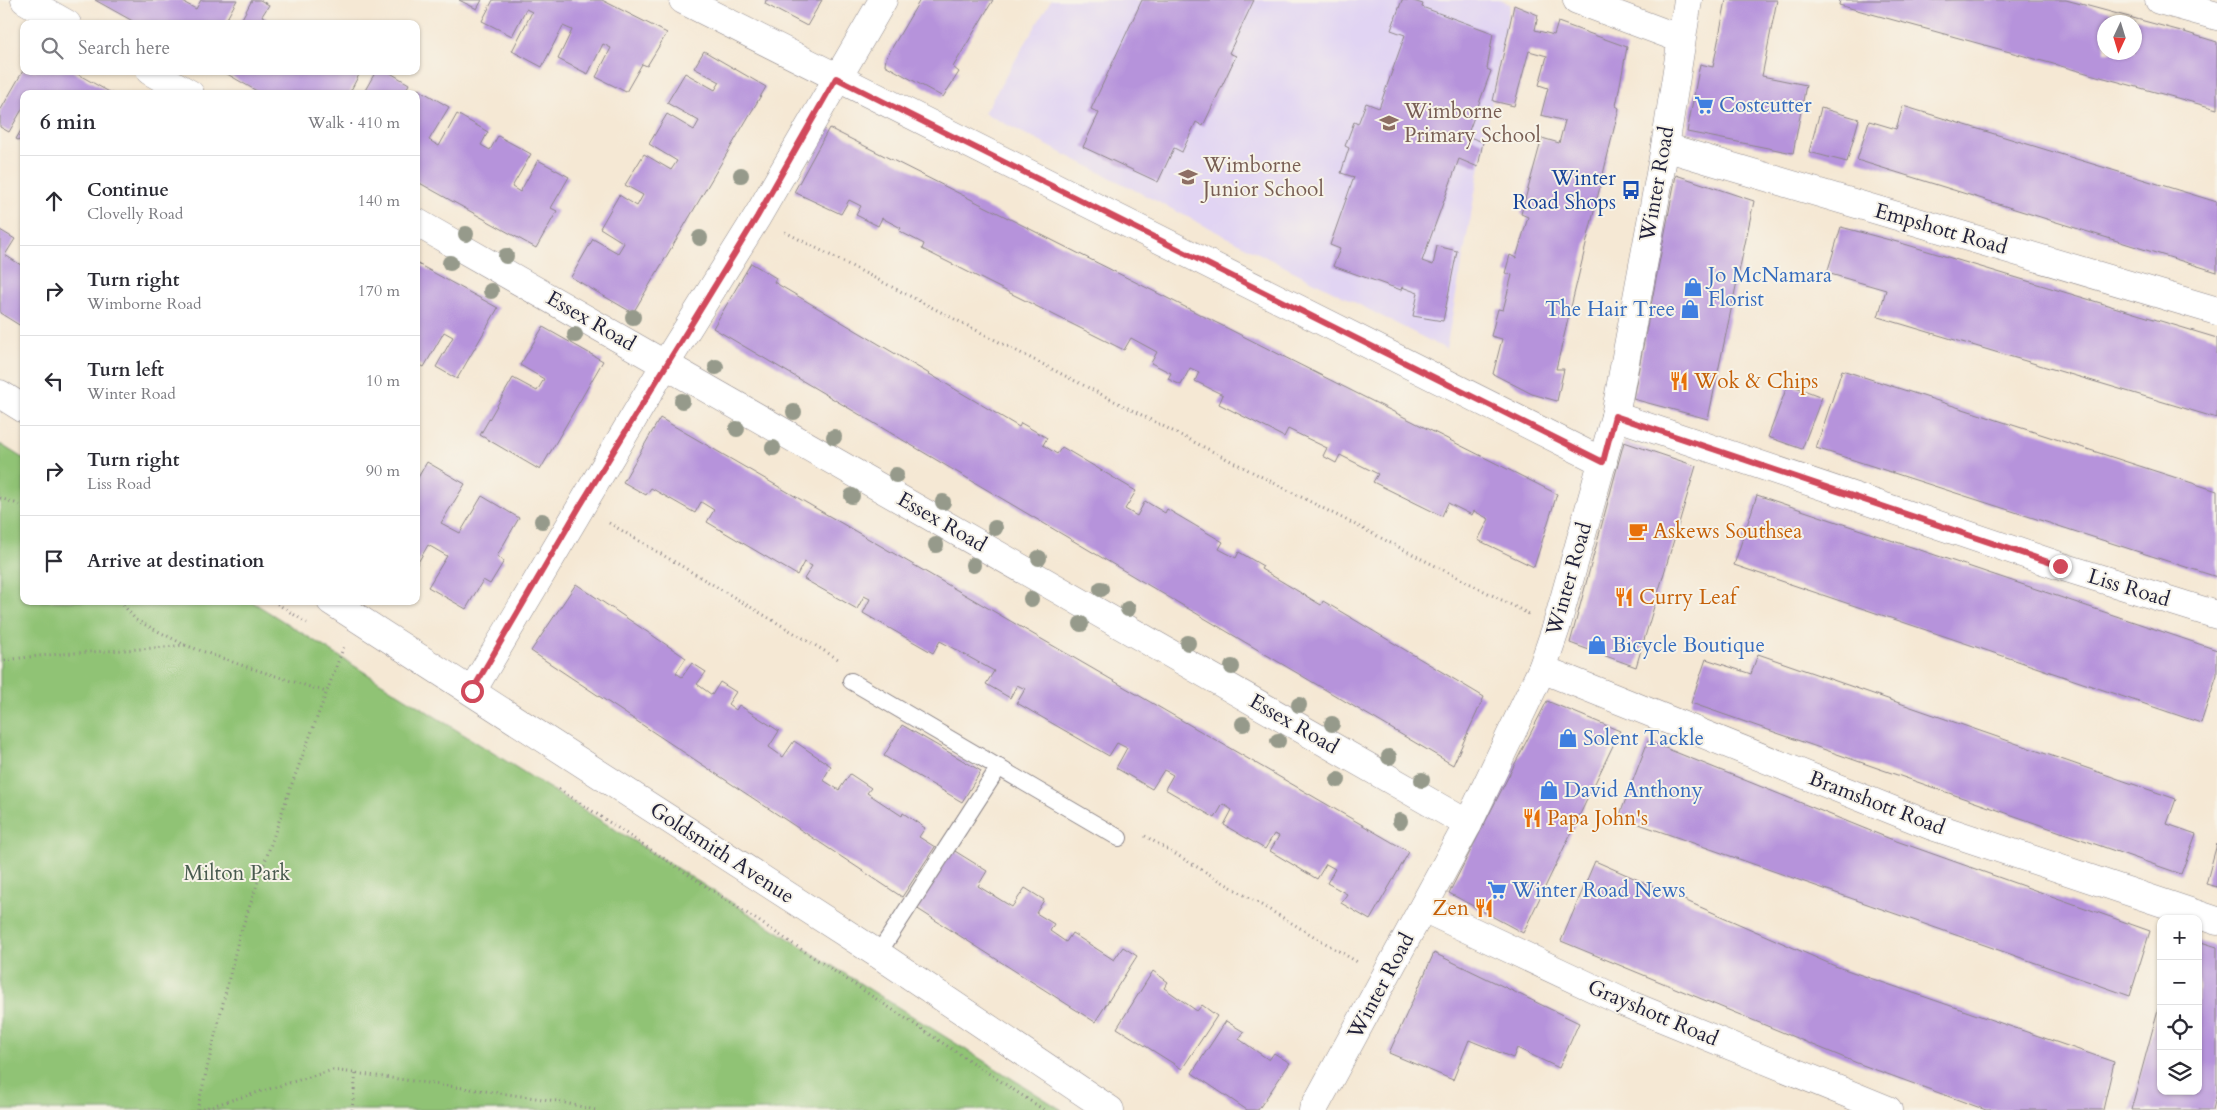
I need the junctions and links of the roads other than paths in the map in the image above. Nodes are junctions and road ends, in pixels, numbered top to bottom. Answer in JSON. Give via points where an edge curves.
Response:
{"nodes":[{"id":1,"x":25,"y":0,"type":"edge"},
{"id":2,"x":683,"y":0,"type":"edge"},
{"id":3,"x":882,"y":0,"type":"edge"},
{"id":4,"x":1577,"y":0,"type":"edge"},
{"id":5,"x":1688,"y":0,"type":"edge"},
{"id":6,"x":2159,"y":0,"type":"edge"},
{"id":7,"x":2217,"y":16,"type":"edge"},
{"id":8,"x":60,"y":20,"type":"edge"},
{"id":9,"x":1681,"y":40,"type":"junction"},
{"id":10,"x":157,"y":75,"type":"edge"},
{"id":11,"x":836,"y":78,"type":"junction"},
{"id":12,"x":183,"y":90,"type":"edge"},
{"id":13,"x":1665,"y":147,"type":"junction"},
{"id":14,"x":420,"y":224,"type":"edge"},
{"id":15,"x":2217,"y":311,"type":"edge"},
{"id":16,"x":666,"y":364,"type":"junction"},
{"id":17,"x":0,"y":394,"type":"edge"},
{"id":18,"x":20,"y":406,"type":"edge"},
{"id":19,"x":1615,"y":416,"type":"junction"},
{"id":20,"x":1603,"y":462,"type":"junction"},
{"id":21,"x":337,"y":605,"type":"edge"},
{"id":22,"x":2217,"y":614,"type":"edge"},
{"id":23,"x":1542,"y":669,"type":"junction"},
{"id":24,"x":851,"y":680,"type":"road end"},
{"id":25,"x":472,"y":691,"type":"junction"},
{"id":26,"x":999,"y":767,"type":"junction"},
{"id":27,"x":1468,"y":824,"type":"junction"},
{"id":28,"x":1119,"y":838,"type":"road end"},
{"id":29,"x":1423,"y":908,"type":"junction"},
{"id":30,"x":2217,"y":921,"type":"edge"},
{"id":31,"x":878,"y":954,"type":"junction"},
{"id":32,"x":1110,"y":1110,"type":"edge"},
{"id":33,"x":1313,"y":1110,"type":"edge"},
{"id":34,"x":1888,"y":1110,"type":"edge"}],
"edges":[{"from":1,"to":8,"type":"street"},
{"from":2,"to":11,"type":"street"},
{"from":3,"to":11,"type":"street"},
{"from":4,"to":9,"type":"street"},
{"from":5,"to":9,"type":"street","name":"Winter Road"},
{"from":6,"to":7,"type":"street"},
{"from":9,"to":13,"type":"street","name":"Winter Road"},
{"from":10,"to":12,"type":"street"},
{"from":11,"to":16,"type":"street","via":[[757,217]]},
{"from":11,"to":20,"type":"street"},
{"from":13,"to":15,"type":"street","name":"Empshott Road"},
{"from":13,"to":19,"type":"street","name":"Winter Road"},
{"from":14,"to":16,"type":"street","name":"Essex Road"},
{"from":16,"to":25,"type":"street"},
{"from":16,"to":27,"type":"street","name":"Essex Road"},
{"from":17,"to":18,"type":"street"},
{"from":19,"to":20,"type":"street","name":"Winter Road"},
{"from":19,"to":22,"type":"street","name":"Liss Road","via":[[2060,566]]},
{"from":20,"to":23,"type":"street","name":"Winter Road"},
{"from":21,"to":25,"type":"street","name":"Goldsmith Avenue"},
{"from":23,"to":27,"type":"street","name":"Winter Road"},
{"from":23,"to":30,"type":"street","name":"Bramshott Road","via":[[1932,826]]},
{"from":24,"to":26,"type":"lane"},
{"from":25,"to":31,"type":"street","name":"Goldsmith Avenue"},
{"from":26,"to":28,"type":"lane"},
{"from":26,"to":31,"type":"lane"},
{"from":27,"to":29,"type":"street","name":"Winter Road"},
{"from":29,"to":33,"type":"street","name":"Winter Road"},
{"from":29,"to":34,"type":"street","name":"Grayshott Road","via":[[1623,1002]]},
{"from":31,"to":32,"type":"street","name":"Goldsmith Avenue"}]}
